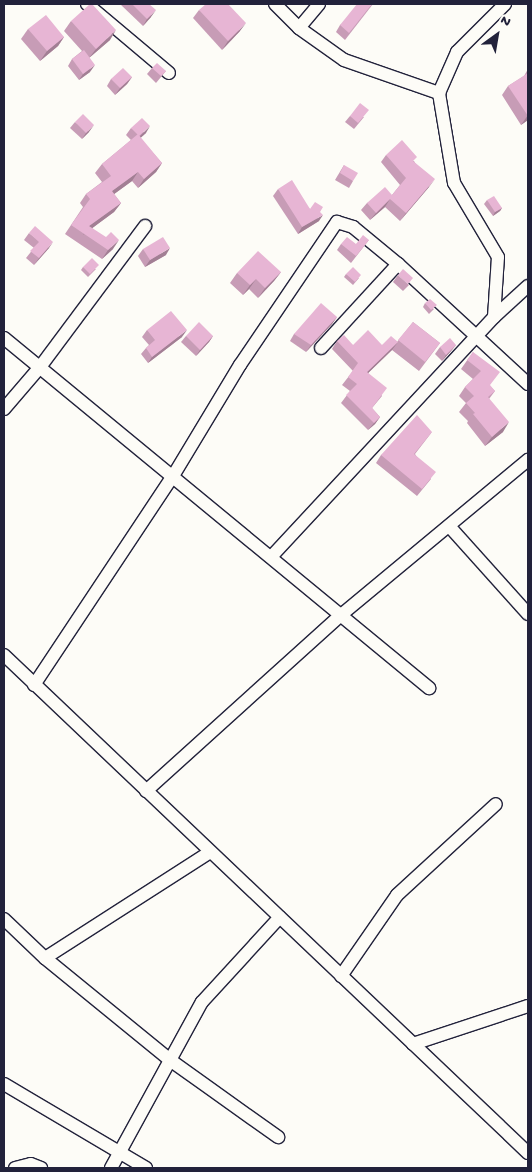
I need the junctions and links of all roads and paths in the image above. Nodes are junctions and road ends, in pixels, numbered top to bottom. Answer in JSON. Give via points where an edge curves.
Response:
{"nodes":[{"id":1,"x":87,"y":4,"type":"edge"},
{"id":2,"x":275,"y":4,"type":"edge"},
{"id":3,"x":319,"y":4,"type":"edge"},
{"id":4,"x":505,"y":4,"type":"edge"},
{"id":5,"x":299,"y":28,"type":"junction"},
{"id":6,"x":170,"y":74,"type":"dead end"},
{"id":7,"x":439,"y":93,"type":"junction"},
{"id":8,"x":145,"y":226,"type":"dead end"},
{"id":9,"x":398,"y":264,"type":"junction"},
{"id":10,"x":528,"y":286,"type":"edge"},
{"id":11,"x":494,"y":317,"type":"junction"},
{"id":12,"x":478,"y":335,"type":"junction"},
{"id":13,"x":4,"y":338,"type":"edge"},
{"id":14,"x":321,"y":348,"type":"dead end"},
{"id":15,"x":40,"y":367,"type":"junction"},
{"id":16,"x":528,"y":384,"type":"edge"},
{"id":17,"x":4,"y":409,"type":"edge"},
{"id":18,"x":528,"y":460,"type":"edge"},
{"id":19,"x":173,"y":476,"type":"junction"},
{"id":20,"x":449,"y":526,"type":"junction"},
{"id":21,"x":271,"y":557,"type":"junction"},
{"id":22,"x":528,"y":614,"type":"edge"},
{"id":23,"x":341,"y":615,"type":"junction"},
{"id":24,"x":4,"y":655,"type":"edge"},
{"id":25,"x":34,"y":685,"type":"junction"},
{"id":26,"x":429,"y":688,"type":"dead end"},
{"id":27,"x":146,"y":791,"type":"junction"},
{"id":28,"x":496,"y":804,"type":"dead end"},
{"id":29,"x":210,"y":852,"type":"junction"},
{"id":30,"x":280,"y":917,"type":"junction"},
{"id":31,"x":4,"y":919,"type":"edge"},
{"id":32,"x":45,"y":958,"type":"junction"},
{"id":33,"x":341,"y":976,"type":"junction"},
{"id":34,"x":528,"y":1006,"type":"edge"},
{"id":35,"x":413,"y":1044,"type":"junction"},
{"id":36,"x":170,"y":1060,"type":"junction"},
{"id":37,"x":4,"y":1084,"type":"edge"},
{"id":38,"x":278,"y":1137,"type":"dead end"},
{"id":39,"x":528,"y":1152,"type":"edge"},
{"id":40,"x":120,"y":1153,"type":"junction"},
{"id":41,"x":15,"y":1168,"type":"edge"},
{"id":42,"x":41,"y":1168,"type":"edge"},
{"id":43,"x":111,"y":1168,"type":"edge"},
{"id":44,"x":146,"y":1168,"type":"edge"}],
"edges":[{"from":1,"to":6,"type":"street"},
{"from":2,"to":5,"type":"street"},
{"from":3,"to":5,"type":"street"},
{"from":4,"to":7,"type":"street","via":[[457,52]]},
{"from":5,"to":7,"type":"street","via":[[344,60]]},
{"from":7,"to":11,"type":"street","via":[[454,183],[498,256]]},
{"from":8,"to":15,"type":"street"},
{"from":9,"to":12,"type":"street"},
{"from":9,"to":14,"type":"street"},
{"from":9,"to":19,"type":"street","via":[[353,227],[337,222],[240,366]]},
{"from":10,"to":11,"type":"street"},
{"from":11,"to":12,"type":"street"},
{"from":12,"to":16,"type":"street"},
{"from":12,"to":21,"type":"street"},
{"from":13,"to":15,"type":"street"},
{"from":15,"to":17,"type":"street"},
{"from":15,"to":19,"type":"street"},
{"from":18,"to":20,"type":"street"},
{"from":19,"to":21,"type":"street"},
{"from":19,"to":25,"type":"street"},
{"from":20,"to":22,"type":"street"},
{"from":20,"to":23,"type":"street"},
{"from":21,"to":23,"type":"street"},
{"from":23,"to":26,"type":"street"},
{"from":23,"to":27,"type":"street"},
{"from":24,"to":25,"type":"street"},
{"from":25,"to":27,"type":"street"},
{"from":27,"to":29,"type":"street"},
{"from":28,"to":33,"type":"street","via":[[396,896]]},
{"from":29,"to":30,"type":"street"},
{"from":29,"to":32,"type":"street"},
{"from":30,"to":33,"type":"street"},
{"from":30,"to":36,"type":"street","via":[[202,1002]]},
{"from":31,"to":32,"type":"street"},
{"from":32,"to":36,"type":"street"},
{"from":33,"to":35,"type":"street"},
{"from":34,"to":35,"type":"street"},
{"from":35,"to":39,"type":"street"},
{"from":36,"to":38,"type":"street"},
{"from":36,"to":40,"type":"street"},
{"from":37,"to":40,"type":"street"},
{"from":40,"to":43,"type":"street"},
{"from":40,"to":44,"type":"street"},
{"from":41,"to":42,"type":"street","via":[[31,1164]]}]}
